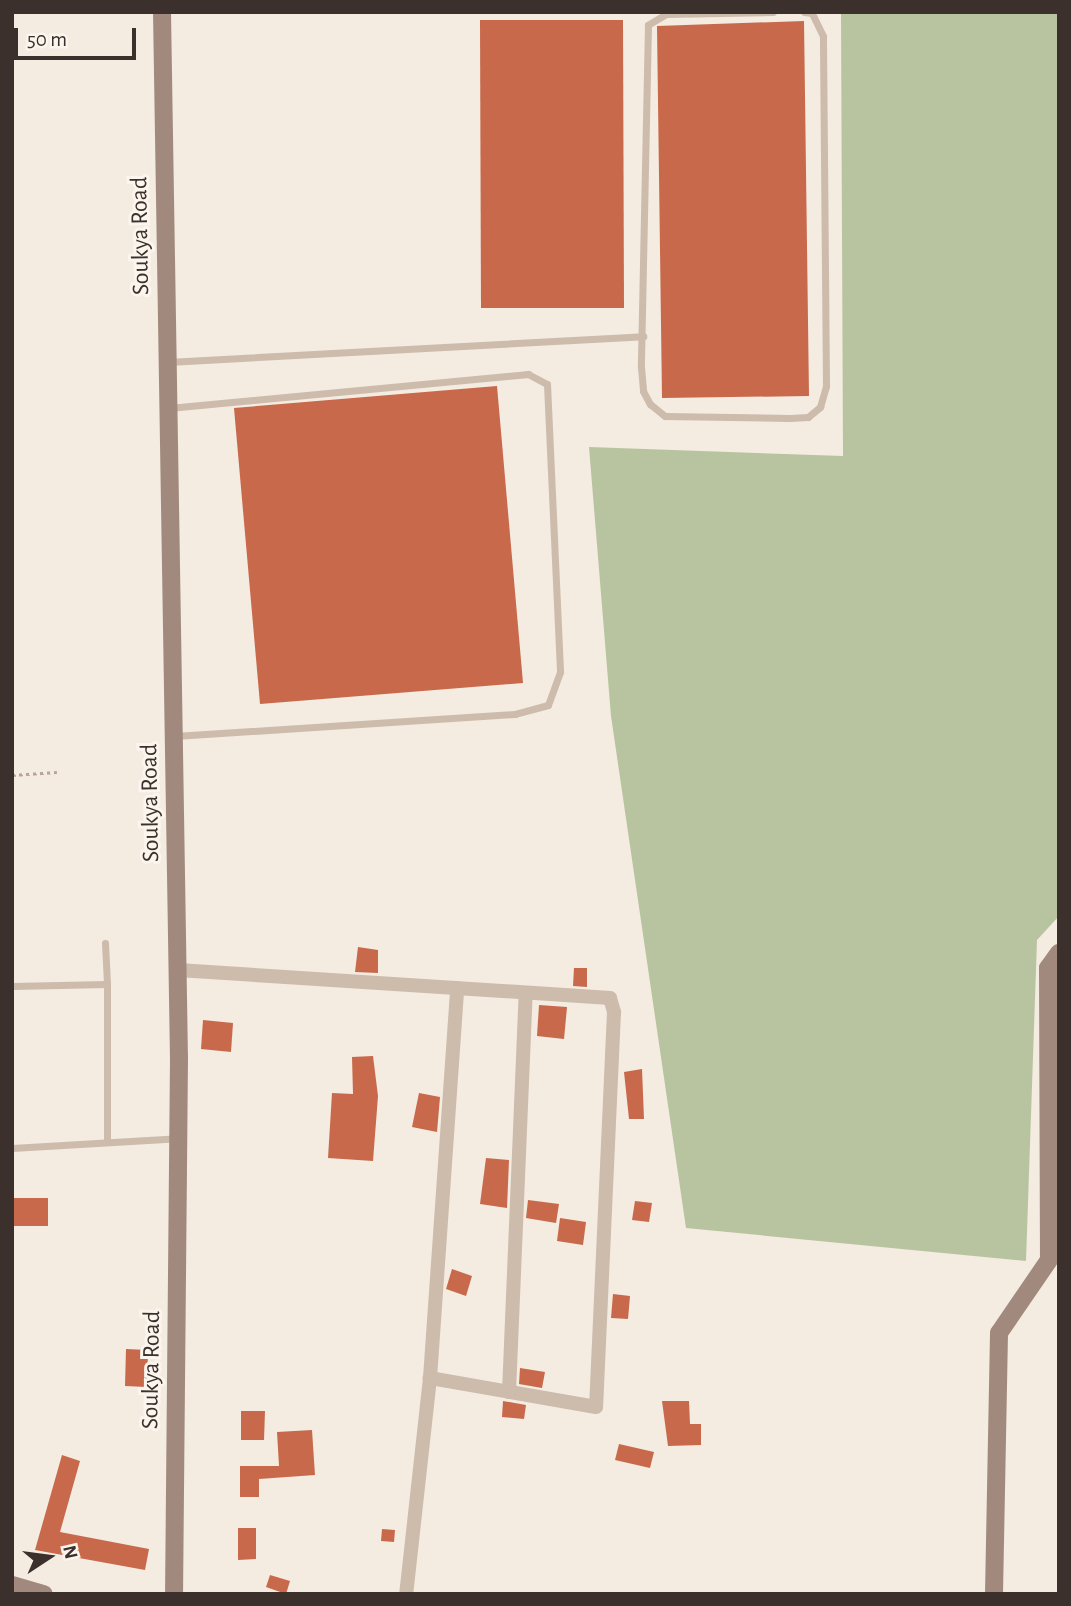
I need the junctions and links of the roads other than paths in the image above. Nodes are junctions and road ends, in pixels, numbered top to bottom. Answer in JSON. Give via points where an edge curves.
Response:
{"nodes":[{"id":1,"x":162,"y":12,"type":"edge"},
{"id":2,"x":774,"y":12,"type":"edge"},
{"id":3,"x":804,"y":12,"type":"edge"},
{"id":4,"x":643,"y":336,"type":"junction"},
{"id":5,"x":168,"y":362,"type":"junction"},
{"id":6,"x":169,"y":408,"type":"junction"},
{"id":7,"x":174,"y":737,"type":"junction"},
{"id":8,"x":105,"y":943,"type":"dead end"},
{"id":9,"x":1059,"y":953,"type":"edge"},
{"id":10,"x":178,"y":970,"type":"junction"},
{"id":11,"x":107,"y":984,"type":"junction"},
{"id":12,"x":12,"y":986,"type":"edge"},
{"id":13,"x":457,"y":988,"type":"junction"},
{"id":14,"x":526,"y":993,"type":"junction"},
{"id":15,"x":179,"y":1138,"type":"junction"},
{"id":16,"x":107,"y":1142,"type":"junction"},
{"id":17,"x":12,"y":1148,"type":"edge"},
{"id":18,"x":430,"y":1378,"type":"junction"},
{"id":19,"x":509,"y":1392,"type":"junction"},
{"id":20,"x":12,"y":1585,"type":"edge"},
{"id":21,"x":44,"y":1594,"type":"edge"},
{"id":22,"x":174,"y":1594,"type":"edge"},
{"id":23,"x":406,"y":1594,"type":"edge"},
{"id":24,"x":994,"y":1594,"type":"edge"}],
"edges":[{"from":1,"to":5,"type":"main road","name":"Soukya Road"},
{"from":2,"to":4,"type":"lane","via":[[666,14],[648,25]]},
{"from":3,"to":4,"type":"lane","via":[[811,13],[823,36],[826,386],[820,407],[808,417],[665,416],[643,391]]},
{"from":4,"to":5,"type":"lane"},
{"from":5,"to":6,"type":"main road","name":"Soukya Road"},
{"from":6,"to":7,"type":"main road","name":"Soukya Road"},
{"from":6,"to":7,"type":"lane","via":[[528,374],[547,384],[560,672],[548,705],[515,715]]},
{"from":7,"to":10,"type":"main road","name":"Soukya Road"},
{"from":8,"to":11,"type":"lane"},
{"from":9,"to":24,"type":"main road","via":[[1048,968],[1049,1259],[999,1333]]},
{"from":10,"to":13,"type":"street"},
{"from":10,"to":15,"type":"main road","name":"Soukya Road"},
{"from":11,"to":12,"type":"lane"},
{"from":11,"to":16,"type":"lane"},
{"from":13,"to":14,"type":"street"},
{"from":13,"to":18,"type":"street"},
{"from":14,"to":19,"type":"street"},
{"from":14,"to":19,"type":"street","via":[[610,998],[614,1012],[596,1407]]},
{"from":15,"to":16,"type":"lane"},
{"from":15,"to":22,"type":"main road","name":"Soukya Road"},
{"from":16,"to":17,"type":"lane"},
{"from":18,"to":19,"type":"street"},
{"from":18,"to":23,"type":"street"},
{"from":20,"to":21,"type":"main road"}]}
